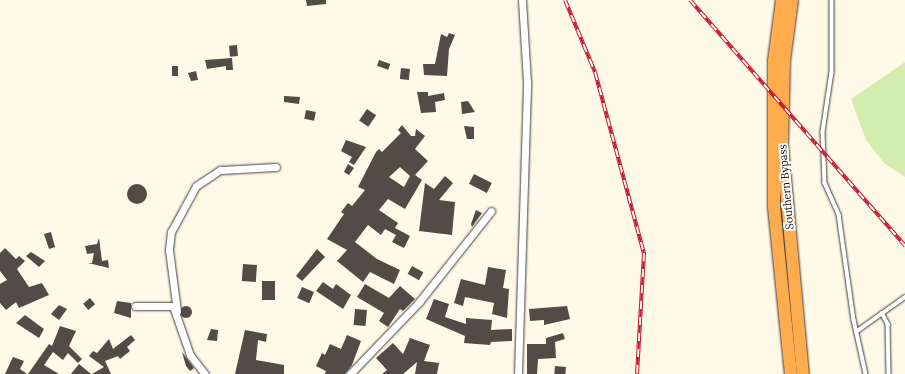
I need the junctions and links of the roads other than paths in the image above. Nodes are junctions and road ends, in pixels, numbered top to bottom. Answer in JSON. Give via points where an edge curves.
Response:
{"nodes":[{"id":1,"x":522,"y":0,"type":"edge"},
{"id":2,"x":782,"y":0,"type":"edge"},
{"id":3,"x":792,"y":0,"type":"edge"},
{"id":4,"x":832,"y":0,"type":"edge"},
{"id":5,"x":276,"y":167,"type":"dead end"},
{"id":6,"x":491,"y":211,"type":"dead end"},
{"id":7,"x":905,"y":297,"type":"edge"},
{"id":8,"x":135,"y":306,"type":"dead end"},
{"id":9,"x":177,"y":311,"type":"junction"},
{"id":10,"x":882,"y":313,"type":"junction"},
{"id":11,"x":856,"y":332,"type":"junction"},
{"id":12,"x":205,"y":374,"type":"edge"},
{"id":13,"x":350,"y":374,"type":"edge"},
{"id":14,"x":518,"y":374,"type":"edge"},
{"id":15,"x":791,"y":374,"type":"edge"},
{"id":16,"x":803,"y":374,"type":"edge"},
{"id":17,"x":866,"y":374,"type":"edge"},
{"id":18,"x":890,"y":374,"type":"edge"}],
"edges":[{"from":1,"to":14,"type":"street","via":[[527,82]]},
{"from":2,"to":15,"type":"highway","name":"Southern Bypass","via":[[774,61],[774,207]]},
{"from":3,"to":16,"type":"highway","name":"Southern Bypass","via":[[784,61],[782,145]]},
{"from":4,"to":11,"type":"lane","via":[[833,58],[823,132],[825,183],[839,215]]},
{"from":5,"to":9,"type":"street","via":[[220,170],[196,186],[171,232],[169,250]]},
{"from":6,"to":13,"type":"street","via":[[419,302]]},
{"from":7,"to":10,"type":"lane"},
{"from":8,"to":9,"type":"street","via":[[165,305]]},
{"from":9,"to":12,"type":"street","via":[[190,355]]},
{"from":10,"to":11,"type":"lane"},
{"from":10,"to":18,"type":"lane","via":[[888,324]]},
{"from":11,"to":17,"type":"lane"}]}
